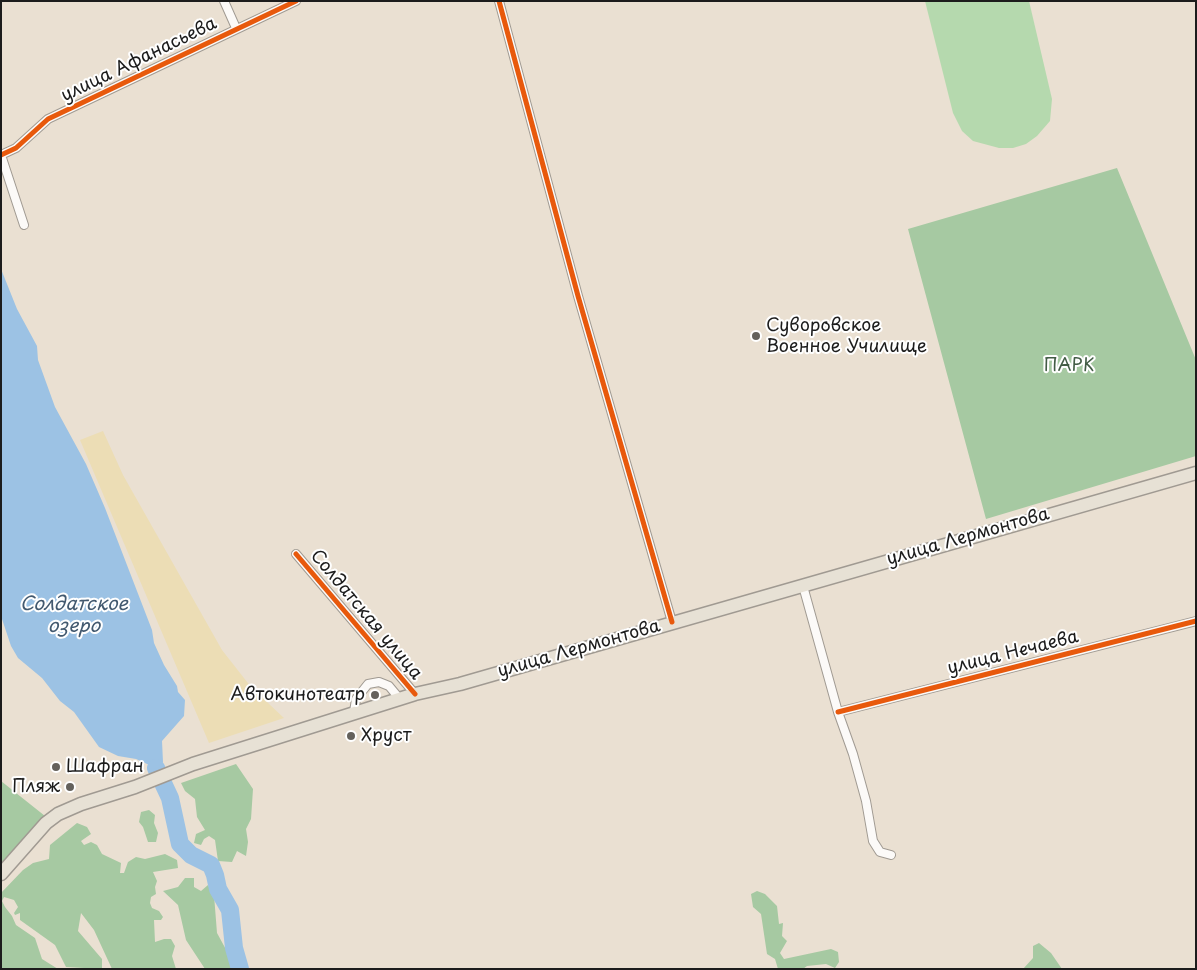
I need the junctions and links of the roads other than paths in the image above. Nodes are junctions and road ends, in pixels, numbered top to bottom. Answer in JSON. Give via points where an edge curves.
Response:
{"nodes":[{"id":1,"x":224,"y":1,"type":"edge"},
{"id":2,"x":296,"y":1,"type":"edge"},
{"id":3,"x":499,"y":1,"type":"edge"},
{"id":4,"x":236,"y":28,"type":"junction"},
{"id":5,"x":1,"y":155,"type":"edge"},
{"id":6,"x":24,"y":224,"type":"dead end"},
{"id":7,"x":1196,"y":473,"type":"edge"},
{"id":8,"x":296,"y":554,"type":"dead end"},
{"id":9,"x":803,"y":586,"type":"junction"},
{"id":10,"x":672,"y":622,"type":"junction"},
{"id":11,"x":1196,"y":622,"type":"edge"},
{"id":12,"x":415,"y":694,"type":"junction"},
{"id":13,"x":399,"y":698,"type":"junction"},
{"id":14,"x":354,"y":712,"type":"junction"},
{"id":15,"x":838,"y":712,"type":"junction"},
{"id":16,"x":891,"y":855,"type":"dead end"},
{"id":17,"x":1,"y":874,"type":"edge"}],
"edges":[{"from":1,"to":4,"type":"street"},
{"from":2,"to":4,"type":"street","name":"улица Афанасьева"},
{"from":3,"to":10,"type":"street","via":[[578,296]]},
{"from":4,"to":5,"type":"street","name":"улица Афанасьева","via":[[48,119],[16,148]]},
{"from":5,"to":6,"type":"street"},
{"from":7,"to":9,"type":"main road","name":"улица Лермонтова"},
{"from":8,"to":12,"type":"street","name":"Солдатская улица"},
{"from":9,"to":10,"type":"main road","name":"улица Лермонтова"},
{"from":9,"to":15,"type":"street"},
{"from":10,"to":12,"type":"main road","name":"улица Лермонтова","via":[[460,684]]},
{"from":11,"to":15,"type":"street","name":"улица Нечаева"},
{"from":12,"to":13,"type":"main road","name":"улица Лермонтова"},
{"from":13,"to":14,"type":"main road","name":"улица Лермонтова"},
{"from":13,"to":14,"type":"street","via":[[389,686],[379,682],[368,684],[356,700]]},
{"from":14,"to":17,"type":"main road","name":"улица Лермонтова","via":[[193,764],[58,814],[46,823]]},
{"from":15,"to":16,"type":"street","via":[[866,801],[873,841],[880,852]]}]}
